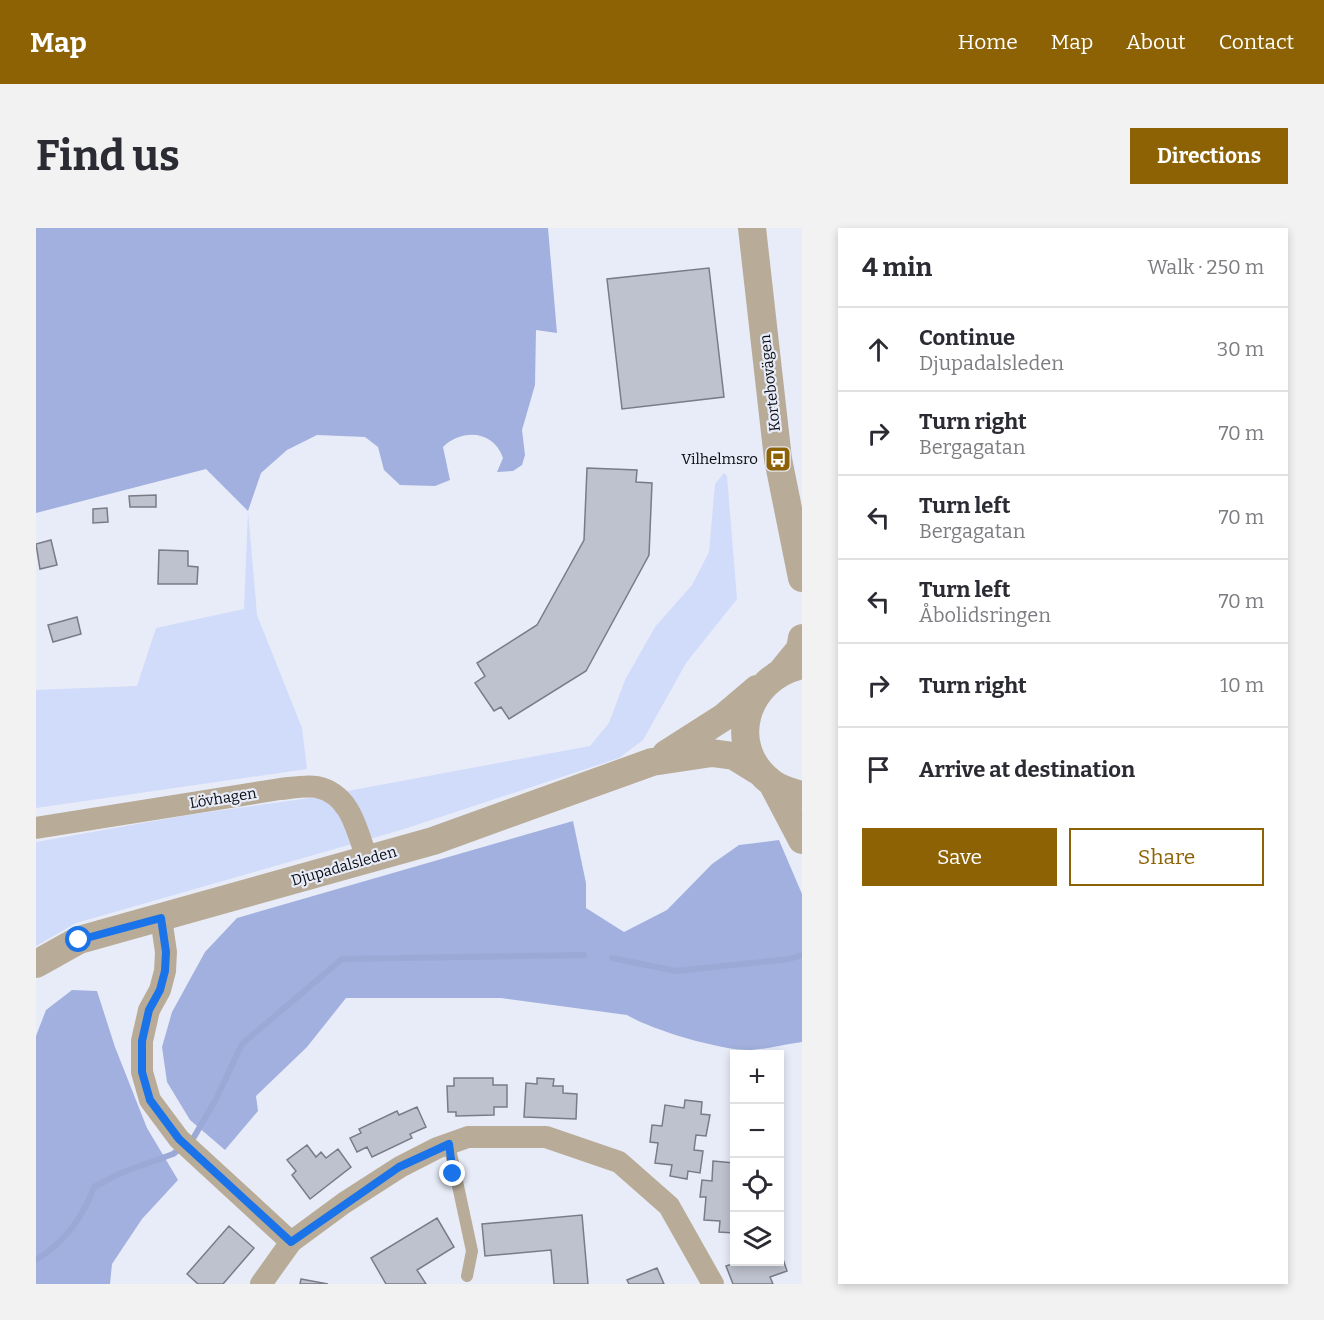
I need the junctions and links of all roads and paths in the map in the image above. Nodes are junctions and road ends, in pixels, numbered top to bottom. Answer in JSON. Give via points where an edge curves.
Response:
{"nodes":[{"id":1,"x":752,"y":228,"type":"edge"},
{"id":2,"x":802,"y":572,"type":"edge"},
{"id":3,"x":802,"y":578,"type":"edge"},
{"id":4,"x":802,"y":638,"type":"edge"},
{"id":5,"x":782,"y":674,"type":"edge"},
{"id":6,"x":652,"y":762,"type":"junction"},
{"id":7,"x":766,"y":778,"type":"junction"},
{"id":8,"x":802,"y":795,"type":"edge"},
{"id":9,"x":36,"y":828,"type":"edge"},
{"id":10,"x":802,"y":840,"type":"edge"},
{"id":11,"x":368,"y":859,"type":"junction"},
{"id":12,"x":161,"y":918,"type":"junction"},
{"id":13,"x":36,"y":964,"type":"edge"},
{"id":14,"x":449,"y":1144,"type":"junction"},
{"id":15,"x":291,"y":1242,"type":"junction"},
{"id":16,"x":466,"y":1276,"type":"dead end"},
{"id":17,"x":261,"y":1284,"type":"edge"},
{"id":18,"x":713,"y":1284,"type":"edge"}],
"edges":[{"from":1,"to":2,"type":"street","name":"Kortebovägen","via":[[778,459]]},
{"from":2,"to":3,"type":"street","name":"Kortebovägen"},
{"from":4,"to":5,"type":"street","via":[[800,649]]},
{"from":5,"to":6,"type":"street","name":"Djupadalsleden","via":[[724,717]]},
{"from":5,"to":7,"type":"street","via":[[750,704],[745,733],[749,754]]},
{"from":6,"to":7,"type":"street","name":"Djupadalsleden","via":[[712,753],[734,756]]},
{"from":6,"to":11,"type":"street","name":"Djupadalsleden","via":[[434,841]]},
{"from":7,"to":8,"type":"street","name":"Djupadalsleden"},
{"from":7,"to":10,"type":"street"},
{"from":9,"to":11,"type":"street","name":"Lövhagen","via":[[280,789],[316,787],[343,801]]},
{"from":11,"to":12,"type":"street","name":"Djupadalsleden"},
{"from":12,"to":13,"type":"street","name":"Djupadalsleden","via":[[79,940]]},
{"from":12,"to":15,"type":"street","via":[[165,971],[149,1010],[142,1041],[142,1072],[150,1100],[186,1145]]},
{"from":14,"to":15,"type":"street","via":[[399,1167]]},
{"from":14,"to":16,"type":"lane","via":[[472,1251]]},
{"from":14,"to":18,"type":"street","via":[[468,1137],[546,1137],[619,1162],[669,1206]]},
{"from":15,"to":17,"type":"street"}]}
